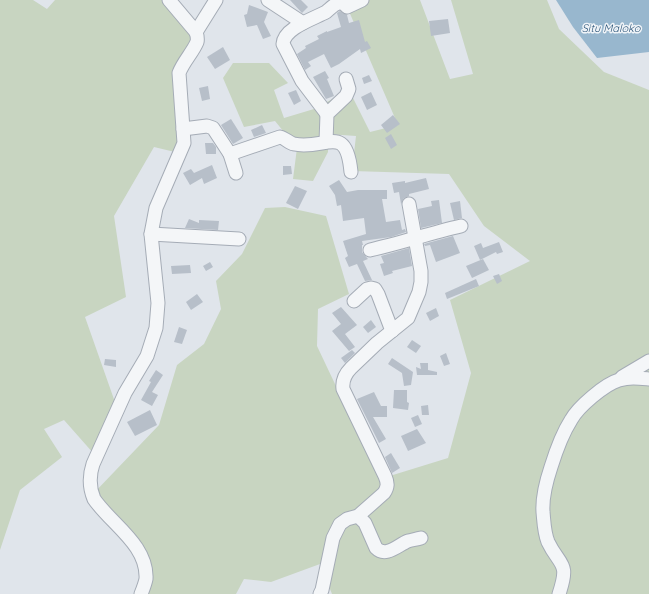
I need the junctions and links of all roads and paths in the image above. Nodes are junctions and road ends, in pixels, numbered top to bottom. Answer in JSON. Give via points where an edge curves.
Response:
{"nodes":[{"id":1,"x":168,"y":0,"type":"edge"},
{"id":2,"x":216,"y":0,"type":"edge"},
{"id":3,"x":268,"y":0,"type":"edge"},
{"id":4,"x":362,"y":0,"type":"edge"},
{"id":5,"x":303,"y":23,"type":"junction"},
{"id":6,"x":196,"y":32,"type":"junction"},
{"id":7,"x":346,"y":79,"type":"dead end"},
{"id":8,"x":327,"y":114,"type":"junction"},
{"id":9,"x":183,"y":129,"type":"junction"},
{"id":10,"x":326,"y":142,"type":"junction"},
{"id":11,"x":230,"y":154,"type":"junction"},
{"id":12,"x":351,"y":172,"type":"dead end"},
{"id":13,"x":236,"y":173,"type":"dead end"},
{"id":14,"x":409,"y":204,"type":"dead end"},
{"id":15,"x":461,"y":226,"type":"dead end"},
{"id":16,"x":151,"y":234,"type":"junction"},
{"id":17,"x":239,"y":239,"type":"dead end"},
{"id":18,"x":415,"y":239,"type":"junction"},
{"id":19,"x":370,"y":250,"type":"dead end"},
{"id":20,"x":354,"y":301,"type":"dead end"},
{"id":21,"x":392,"y":331,"type":"junction"},
{"id":22,"x":649,"y":362,"type":"edge"},
{"id":23,"x":649,"y":379,"type":"edge"},
{"id":24,"x":617,"y":380,"type":"junction"},
{"id":25,"x":358,"y":516,"type":"junction"},
{"id":26,"x":421,"y":538,"type":"dead end"},
{"id":27,"x":141,"y":594,"type":"edge"},
{"id":28,"x":320,"y":594,"type":"edge"},
{"id":29,"x":559,"y":594,"type":"edge"}],
"edges":[{"from":1,"to":6,"type":"street"},
{"from":2,"to":6,"type":"street"},
{"from":3,"to":5,"type":"street"},
{"from":4,"to":5,"type":"street","via":[[347,7],[339,3]]},
{"from":5,"to":8,"type":"street","via":[[288,33],[283,39],[283,44],[302,81]]},
{"from":6,"to":9,"type":"street","via":[[197,42],[179,74]]},
{"from":7,"to":8,"type":"street","via":[[349,89],[346,96]]},
{"from":8,"to":10,"type":"street"},
{"from":9,"to":11,"type":"street","via":[[207,126],[214,128]]},
{"from":9,"to":16,"type":"street","via":[[184,143],[156,208]]},
{"from":10,"to":11,"type":"street","via":[[293,144],[280,137]]},
{"from":10,"to":12,"type":"street","via":[[335,141],[342,144],[350,162]]},
{"from":11,"to":13,"type":"street"},
{"from":14,"to":18,"type":"street"},
{"from":15,"to":18,"type":"street"},
{"from":16,"to":17,"type":"street"},
{"from":16,"to":27,"type":"street","via":[[158,302],[156,328],[147,356],[125,393],[90,474],[94,499],[142,556],[146,580]]},
{"from":18,"to":19,"type":"street"},
{"from":18,"to":21,"type":"street","via":[[422,282],[408,318]]},
{"from":20,"to":21,"type":"street","via":[[367,289],[374,289]]},
{"from":21,"to":25,"type":"street","via":[[347,372],[342,383],[343,390],[388,483],[384,493]]},
{"from":22,"to":24,"type":"street"},
{"from":23,"to":24,"type":"street","via":[[635,377]]},
{"from":24,"to":29,"type":"street","via":[[595,395],[571,420],[557,449],[545,486],[545,534],[564,571]]},
{"from":25,"to":26,"type":"street","via":[[365,523],[379,551],[388,552],[407,541]]},
{"from":25,"to":28,"type":"street","via":[[347,519],[336,530]]}]}
